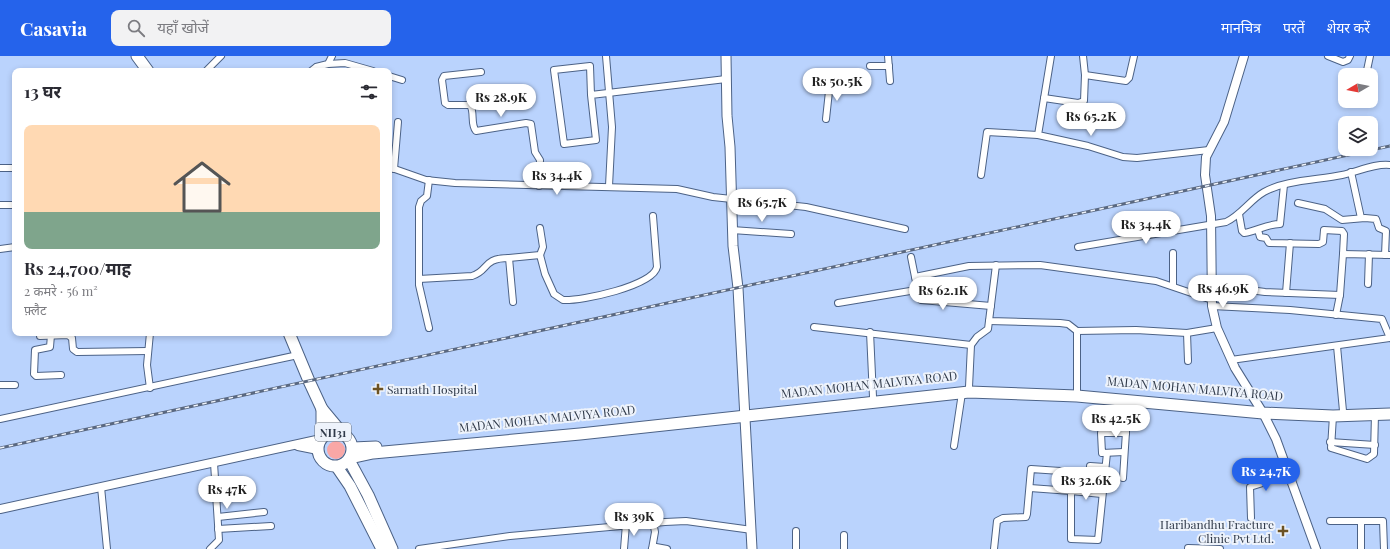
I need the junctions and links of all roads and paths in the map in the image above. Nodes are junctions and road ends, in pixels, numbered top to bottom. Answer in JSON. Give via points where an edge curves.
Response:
{"nodes":[{"id":1,"x":136,"y":56,"type":"edge"},
{"id":2,"x":222,"y":56,"type":"edge"},
{"id":3,"x":332,"y":56,"type":"edge"},
{"id":4,"x":606,"y":56,"type":"edge"},
{"id":5,"x":726,"y":56,"type":"edge"},
{"id":6,"x":888,"y":56,"type":"edge"},
{"id":7,"x":1051,"y":56,"type":"edge"},
{"id":8,"x":1083,"y":56,"type":"edge"},
{"id":9,"x":1134,"y":56,"type":"edge"},
{"id":10,"x":1244,"y":56,"type":"edge"},
{"id":11,"x":1328,"y":56,"type":"edge"},
{"id":12,"x":1350,"y":56,"type":"edge"},
{"id":13,"x":1370,"y":56,"type":"edge"},
{"id":14,"x":328,"y":64,"type":"junction"},
{"id":15,"x":870,"y":66,"type":"dead end"},
{"id":16,"x":889,"y":66,"type":"junction"},
{"id":17,"x":146,"y":68,"type":"edge"},
{"id":18,"x":209,"y":68,"type":"edge"},
{"id":19,"x":315,"y":68,"type":"edge"},
{"id":20,"x":362,"y":68,"type":"edge"},
{"id":21,"x":1367,"y":68,"type":"edge"},
{"id":22,"x":481,"y":72,"type":"dead end"},
{"id":23,"x":1085,"y":75,"type":"junction"},
{"id":24,"x":392,"y":77,"type":"edge"},
{"id":25,"x":726,"y":79,"type":"junction"},
{"id":26,"x":402,"y":80,"type":"dead end"},
{"id":27,"x":890,"y":81,"type":"dead end"},
{"id":28,"x":830,"y":82,"type":"dead end"},
{"id":29,"x":609,"y":93,"type":"junction"},
{"id":30,"x":591,"y":95,"type":"junction"},
{"id":31,"x":1044,"y":98,"type":"junction"},
{"id":32,"x":826,"y":119,"type":"dead end"},
{"id":33,"x":398,"y":122,"type":"dead end"},
{"id":34,"x":1038,"y":134,"type":"junction"},
{"id":35,"x":1209,"y":150,"type":"junction"},
{"id":36,"x":1389,"y":165,"type":"edge"},
{"id":37,"x":0,"y":168,"type":"edge"},
{"id":38,"x":12,"y":168,"type":"edge"},
{"id":39,"x":392,"y":168,"type":"edge"},
{"id":40,"x":1351,"y":172,"type":"junction"},
{"id":41,"x":981,"y":175,"type":"dead end"},
{"id":42,"x":429,"y":180,"type":"junction"},
{"id":43,"x":1284,"y":185,"type":"junction"},
{"id":44,"x":539,"y":186,"type":"junction"},
{"id":45,"x":609,"y":186,"type":"junction"},
{"id":46,"x":731,"y":198,"type":"junction"},
{"id":47,"x":1298,"y":203,"type":"dead end"},
{"id":48,"x":0,"y":205,"type":"edge"},
{"id":49,"x":12,"y":205,"type":"edge"},
{"id":50,"x":1239,"y":214,"type":"junction"},
{"id":51,"x":653,"y":216,"type":"dead end"},
{"id":52,"x":1361,"y":218,"type":"junction"},
{"id":53,"x":1211,"y":225,"type":"junction"},
{"id":54,"x":540,"y":228,"type":"dead end"},
{"id":55,"x":905,"y":229,"type":"dead end"},
{"id":56,"x":732,"y":230,"type":"junction"},
{"id":57,"x":1258,"y":230,"type":"junction"},
{"id":58,"x":791,"y":234,"type":"dead end"},
{"id":59,"x":1290,"y":243,"type":"junction"},
{"id":60,"x":12,"y":247,"type":"edge"},
{"id":61,"x":1078,"y":247,"type":"dead end"},
{"id":62,"x":0,"y":249,"type":"edge"},
{"id":63,"x":1172,"y":253,"type":"dead end"},
{"id":64,"x":1343,"y":254,"type":"junction"},
{"id":65,"x":1369,"y":254,"type":"junction"},
{"id":66,"x":540,"y":255,"type":"junction"},
{"id":67,"x":1387,"y":255,"type":"edge"},
{"id":68,"x":911,"y":257,"type":"dead end"},
{"id":69,"x":509,"y":258,"type":"junction"},
{"id":70,"x":996,"y":265,"type":"junction"},
{"id":71,"x":915,"y":277,"type":"junction"},
{"id":72,"x":419,"y":279,"type":"junction"},
{"id":73,"x":1368,"y":284,"type":"dead end"},
{"id":74,"x":1173,"y":286,"type":"junction"},
{"id":75,"x":1211,"y":286,"type":"junction"},
{"id":76,"x":917,"y":289,"type":"junction"},
{"id":77,"x":1286,"y":293,"type":"junction"},
{"id":78,"x":1340,"y":295,"type":"junction"},
{"id":79,"x":513,"y":302,"type":"dead end"},
{"id":80,"x":838,"y":303,"type":"dead end"},
{"id":81,"x":1212,"y":303,"type":"junction"},
{"id":82,"x":991,"y":306,"type":"junction"},
{"id":83,"x":1336,"y":315,"type":"junction"},
{"id":84,"x":1382,"y":319,"type":"junction"},
{"id":85,"x":1390,"y":319,"type":"edge"},
{"id":86,"x":989,"y":321,"type":"junction"},
{"id":87,"x":814,"y":327,"type":"dead end"},
{"id":88,"x":428,"y":328,"type":"dead end"},
{"id":89,"x":1217,"y":328,"type":"junction"},
{"id":90,"x":870,"y":332,"type":"junction"},
{"id":91,"x":1077,"y":332,"type":"junction"},
{"id":92,"x":1188,"y":333,"type":"junction"},
{"id":93,"x":51,"y":336,"type":"edge"},
{"id":94,"x":70,"y":336,"type":"edge"},
{"id":95,"x":150,"y":336,"type":"edge"},
{"id":96,"x":290,"y":336,"type":"edge"},
{"id":97,"x":1390,"y":338,"type":"edge"},
{"id":98,"x":971,"y":345,"type":"junction"},
{"id":99,"x":1337,"y":346,"type":"junction"},
{"id":100,"x":148,"y":351,"type":"junction"},
{"id":101,"x":298,"y":355,"type":"junction"},
{"id":102,"x":1231,"y":360,"type":"junction"},
{"id":103,"x":1188,"y":361,"type":"dead end"},
{"id":104,"x":61,"y":375,"type":"dead end"},
{"id":105,"x":0,"y":385,"type":"edge"},
{"id":106,"x":15,"y":385,"type":"dead end"},
{"id":107,"x":150,"y":388,"type":"junction"},
{"id":108,"x":966,"y":390,"type":"junction"},
{"id":109,"x":1077,"y":390,"type":"junction"},
{"id":110,"x":873,"y":397,"type":"junction"},
{"id":111,"x":1128,"y":401,"type":"junction"},
{"id":112,"x":322,"y":409,"type":"junction"},
{"id":113,"x":1390,"y":409,"type":"edge"},
{"id":114,"x":1262,"y":410,"type":"junction"},
{"id":115,"x":1343,"y":411,"type":"junction"},
{"id":116,"x":745,"y":412,"type":"junction"},
{"id":117,"x":1375,"y":412,"type":"junction"},
{"id":118,"x":1390,"y":414,"type":"edge"},
{"id":119,"x":1333,"y":416,"type":"junction"},
{"id":120,"x":0,"y":419,"type":"edge"},
{"id":121,"x":342,"y":433,"type":"junction"},
{"id":122,"x":1126,"y":433,"type":"junction"},
{"id":123,"x":320,"y":442,"type":"junction"},
{"id":124,"x":1330,"y":442,"type":"junction"},
{"id":125,"x":1375,"y":445,"type":"junction"},
{"id":126,"x":954,"y":446,"type":"dead end"},
{"id":127,"x":1124,"y":452,"type":"junction"},
{"id":128,"x":1107,"y":453,"type":"junction"},
{"id":129,"x":351,"y":456,"type":"junction"},
{"id":130,"x":214,"y":463,"type":"junction"},
{"id":131,"x":1286,"y":465,"type":"junction"},
{"id":132,"x":337,"y":467,"type":"junction"},
{"id":133,"x":1105,"y":467,"type":"junction"},
{"id":134,"x":1072,"y":472,"type":"junction"},
{"id":135,"x":1123,"y":478,"type":"dead end"},
{"id":136,"x":101,"y":487,"type":"junction"},
{"id":137,"x":1030,"y":488,"type":"junction"},
{"id":138,"x":1071,"y":491,"type":"junction"},
{"id":139,"x":1102,"y":494,"type":"junction"},
{"id":140,"x":0,"y":509,"type":"edge"},
{"id":141,"x":264,"y":512,"type":"dead end"},
{"id":142,"x":218,"y":517,"type":"junction"},
{"id":143,"x":1251,"y":518,"type":"dead end"},
{"id":144,"x":1361,"y":520,"type":"junction"},
{"id":145,"x":1330,"y":521,"type":"dead end"},
{"id":146,"x":653,"y":522,"type":"junction"},
{"id":147,"x":626,"y":524,"type":"junction"},
{"id":148,"x":271,"y":526,"type":"dead end"},
{"id":149,"x":218,"y":529,"type":"junction"},
{"id":150,"x":752,"y":530,"type":"junction"},
{"id":151,"x":796,"y":531,"type":"dead end"},
{"id":152,"x":844,"y":534,"type":"dead end"},
{"id":153,"x":1188,"y":548,"type":"dead end"},
{"id":154,"x":107,"y":549,"type":"edge"},
{"id":155,"x":210,"y":549,"type":"edge"},
{"id":156,"x":382,"y":549,"type":"edge"},
{"id":157,"x":392,"y":549,"type":"edge"},
{"id":158,"x":419,"y":549,"type":"edge"},
{"id":159,"x":624,"y":549,"type":"edge"},
{"id":160,"x":652,"y":549,"type":"edge"},
{"id":161,"x":667,"y":549,"type":"edge"},
{"id":162,"x":752,"y":549,"type":"edge"},
{"id":163,"x":796,"y":549,"type":"edge"},
{"id":164,"x":844,"y":549,"type":"edge"},
{"id":165,"x":994,"y":549,"type":"edge"},
{"id":166,"x":1220,"y":549,"type":"edge"},
{"id":167,"x":1316,"y":549,"type":"edge"},
{"id":168,"x":1361,"y":549,"type":"edge"},
{"id":169,"x":1384,"y":549,"type":"edge"}],
"edges":[{"from":1,"to":17,"type":"highway"},
{"from":2,"to":18,"type":"street"},
{"from":3,"to":14,"type":"street"},
{"from":4,"to":29,"type":"street"},
{"from":5,"to":25,"type":"main road"},
{"from":6,"to":16,"type":"street"},
{"from":7,"to":31,"type":"street"},
{"from":8,"to":23,"type":"street"},
{"from":9,"to":23,"type":"street","via":[[1126,81]]},
{"from":10,"to":35,"type":"street","via":[[1224,122]]},
{"from":11,"to":12,"type":"street","via":[[1343,62]]},
{"from":13,"to":21,"type":"street"},
{"from":14,"to":19,"type":"street"},
{"from":14,"to":20,"type":"street","via":[[345,63]]},
{"from":15,"to":16,"type":"street"},
{"from":16,"to":27,"type":"street"},
{"from":22,"to":44,"type":"street","via":[[444,76],[444,103],[470,105],[476,131],[531,124],[535,152],[540,160]]},
{"from":23,"to":31,"type":"street","via":[[1084,101],[1078,103]]},
{"from":24,"to":26,"type":"street"},
{"from":25,"to":29,"type":"street"},
{"from":25,"to":46,"type":"main road"},
{"from":28,"to":32,"type":"street"},
{"from":29,"to":30,"type":"street"},
{"from":29,"to":45,"type":"street","via":[[612,127]]},
{"from":30,"to":30,"type":"street","via":[[596,140],[564,144],[554,70],[590,66]]},
{"from":31,"to":34,"type":"street"},
{"from":33,"to":39,"type":"street"},
{"from":34,"to":35,"type":"street","via":[[1130,157]]},
{"from":34,"to":41,"type":"street","via":[[987,132]]},
{"from":35,"to":53,"type":"street","via":[[1205,175]]},
{"from":36,"to":40,"type":"street"},
{"from":37,"to":38,"type":"street"},
{"from":39,"to":42,"type":"street"},
{"from":40,"to":43,"type":"street"},
{"from":40,"to":52,"type":"street"},
{"from":42,"to":44,"type":"street"},
{"from":42,"to":72,"type":"street","via":[[427,196],[419,207]]},
{"from":43,"to":50,"type":"street","via":[[1264,192]]},
{"from":43,"to":57,"type":"street","via":[[1281,223]]},
{"from":44,"to":45,"type":"street"},
{"from":45,"to":46,"type":"street","via":[[677,189]]},
{"from":46,"to":55,"type":"street","via":[[806,207]]},
{"from":46,"to":56,"type":"main road"},
{"from":47,"to":52,"type":"street","via":[[1325,209],[1342,220]]},
{"from":48,"to":49,"type":"street"},
{"from":50,"to":53,"type":"street","via":[[1226,222]]},
{"from":50,"to":57,"type":"street","via":[[1242,232]]},
{"from":51,"to":66,"type":"street","via":[[657,267],[654,274],[642,282],[606,294],[563,300],[554,294]]},
{"from":52,"to":67,"type":"street","via":[[1376,219],[1379,228],[1385,229]]},
{"from":53,"to":61,"type":"street"},
{"from":53,"to":75,"type":"street"},
{"from":54,"to":66,"type":"street","via":[[543,247]]},
{"from":56,"to":58,"type":"street"},
{"from":56,"to":116,"type":"main road"},
{"from":57,"to":59,"type":"street","via":[[1260,237],[1266,238],[1269,243]]},
{"from":59,"to":64,"type":"street","via":[[1321,244],[1324,230],[1342,231]]},
{"from":59,"to":77,"type":"street"},
{"from":60,"to":62,"type":"street"},
{"from":63,"to":74,"type":"street"},
{"from":64,"to":65,"type":"street"},
{"from":64,"to":78,"type":"street"},
{"from":65,"to":67,"type":"street"},
{"from":65,"to":73,"type":"street"},
{"from":66,"to":69,"type":"street"},
{"from":68,"to":71,"type":"street"},
{"from":69,"to":72,"type":"street","via":[[490,261],[472,276]]},
{"from":69,"to":79,"type":"street"},
{"from":70,"to":71,"type":"street","via":[[957,267]]},
{"from":70,"to":74,"type":"street","via":[[1066,267]]},
{"from":70,"to":82,"type":"street"},
{"from":71,"to":76,"type":"street"},
{"from":72,"to":88,"type":"street"},
{"from":74,"to":81,"type":"street"},
{"from":75,"to":77,"type":"street"},
{"from":75,"to":81,"type":"street"},
{"from":76,"to":80,"type":"street"},
{"from":76,"to":82,"type":"street","via":[[921,300]]},
{"from":77,"to":78,"type":"street"},
{"from":78,"to":83,"type":"street"},
{"from":81,"to":83,"type":"street"},
{"from":81,"to":89,"type":"street"},
{"from":82,"to":86,"type":"street"},
{"from":83,"to":84,"type":"street"},
{"from":84,"to":85,"type":"street"},
{"from":84,"to":97,"type":"street"},
{"from":86,"to":91,"type":"street","via":[[1068,324]]},
{"from":86,"to":98,"type":"street","via":[[988,329]]},
{"from":87,"to":90,"type":"street"},
{"from":89,"to":92,"type":"street"},
{"from":89,"to":102,"type":"street"},
{"from":90,"to":98,"type":"street"},
{"from":90,"to":110,"type":"street"},
{"from":91,"to":92,"type":"street","via":[[1136,330]]},
{"from":91,"to":109,"type":"street"},
{"from":92,"to":103,"type":"street"},
{"from":93,"to":104,"type":"street","via":[[50,347],[35,350],[34,374]]},
{"from":94,"to":100,"type":"street","via":[[73,349],[77,352]]},
{"from":95,"to":100,"type":"street"},
{"from":96,"to":101,"type":"highway","number":"NH31"},
{"from":97,"to":99,"type":"street"},
{"from":98,"to":108,"type":"street"},
{"from":99,"to":102,"type":"street"},
{"from":99,"to":115,"type":"street"},
{"from":100,"to":107,"type":"street"},
{"from":101,"to":107,"type":"street"},
{"from":101,"to":112,"type":"highway","number":"NH31"},
{"from":102,"to":114,"type":"street"},
{"from":105,"to":106,"type":"street"},
{"from":107,"to":120,"type":"street"},
{"from":108,"to":109,"type":"highway","name":"MADAN MOHAN MALVIYA ROAD"},
{"from":108,"to":110,"type":"highway","name":"MADAN MOHAN MALVIYA ROAD","via":[[918,391]]},
{"from":108,"to":111,"type":"highway"},
{"from":108,"to":116,"type":"highway"},
{"from":108,"to":126,"type":"street"},
{"from":109,"to":114,"type":"highway","name":"MADAN MOHAN MALVIYA ROAD"},
{"from":110,"to":116,"type":"highway","name":"MADAN MOHAN MALVIYA ROAD"},
{"from":111,"to":114,"type":"highway"},
{"from":111,"to":122,"type":"street"},
{"from":112,"to":121,"type":"highway","number":"NH31"},
{"from":112,"to":123,"type":"highway","number":"NH31"},
{"from":113,"to":117,"type":"highway","name":"MADAN MOHAN MALVIYA ROAD"},
{"from":114,"to":115,"type":"highway","name":"MADAN MOHAN MALVIYA ROAD"},
{"from":114,"to":119,"type":"highway","name":"MADAN MOHAN MALVIYA ROAD"},
{"from":114,"to":131,"type":"street"},
{"from":115,"to":117,"type":"highway","name":"MADAN MOHAN MALVIYA ROAD"},
{"from":116,"to":129,"type":"highway","via":[[572,435]]},
{"from":116,"to":150,"type":"main road"},
{"from":117,"to":118,"type":"highway","name":"MADAN MOHAN MALVIYA ROAD"},
{"from":117,"to":119,"type":"highway","name":"MADAN MOHAN MALVIYA ROAD"},
{"from":117,"to":125,"type":"street"},
{"from":119,"to":124,"type":"street"},
{"from":121,"to":123,"type":"highway","number":"NH31","via":[[334,432]]},
{"from":121,"to":129,"type":"highway","number":"NH31","via":[[348,438]]},
{"from":122,"to":127,"type":"street"},
{"from":122,"to":128,"type":"street","via":[[1101,433],[1102,453]]},
{"from":123,"to":130,"type":"street"},
{"from":123,"to":132,"type":"highway","number":"NH31","via":[[319,456],[325,464]]},
{"from":124,"to":125,"type":"street"},
{"from":124,"to":125,"type":"street","via":[[1333,449],[1367,459],[1373,456]]},
{"from":127,"to":128,"type":"street"},
{"from":127,"to":135,"type":"street"},
{"from":128,"to":133,"type":"street"},
{"from":129,"to":132,"type":"highway"},
{"from":129,"to":157,"type":"highway","number":"NH31"},
{"from":130,"to":136,"type":"street"},
{"from":130,"to":142,"type":"street"},
{"from":131,"to":143,"type":"street","via":[[1271,470],[1266,482],[1250,487]]},
{"from":131,"to":167,"type":"street"},
{"from":132,"to":156,"type":"highway","number":"NH31","via":[[350,486]]},
{"from":133,"to":134,"type":"street","via":[[1090,466],[1090,473]]},
{"from":133,"to":139,"type":"street"},
{"from":134,"to":137,"type":"street","via":[[1031,469]]},
{"from":134,"to":138,"type":"street"},
{"from":136,"to":140,"type":"street"},
{"from":136,"to":154,"type":"street"},
{"from":137,"to":138,"type":"street"},
{"from":137,"to":165,"type":"street","via":[[1026,517],[1003,518],[997,521]]},
{"from":138,"to":139,"type":"street"},
{"from":138,"to":139,"type":"street","via":[[1071,539],[1098,540]]},
{"from":141,"to":142,"type":"street"},
{"from":142,"to":149,"type":"street"},
{"from":144,"to":145,"type":"street"},
{"from":144,"to":168,"type":"street"},
{"from":144,"to":169,"type":"street","via":[[1384,522]]},
{"from":146,"to":147,"type":"street"},
{"from":146,"to":150,"type":"street","via":[[686,522]]},
{"from":146,"to":160,"type":"street"},
{"from":147,"to":158,"type":"street"},
{"from":147,"to":159,"type":"street"},
{"from":148,"to":149,"type":"street"},
{"from":149,"to":155,"type":"street","via":[[218,540]]},
{"from":150,"to":162,"type":"main road"},
{"from":151,"to":163,"type":"street"},
{"from":152,"to":164,"type":"street"},
{"from":153,"to":166,"type":"street"},
{"from":160,"to":161,"type":"street"}]}
